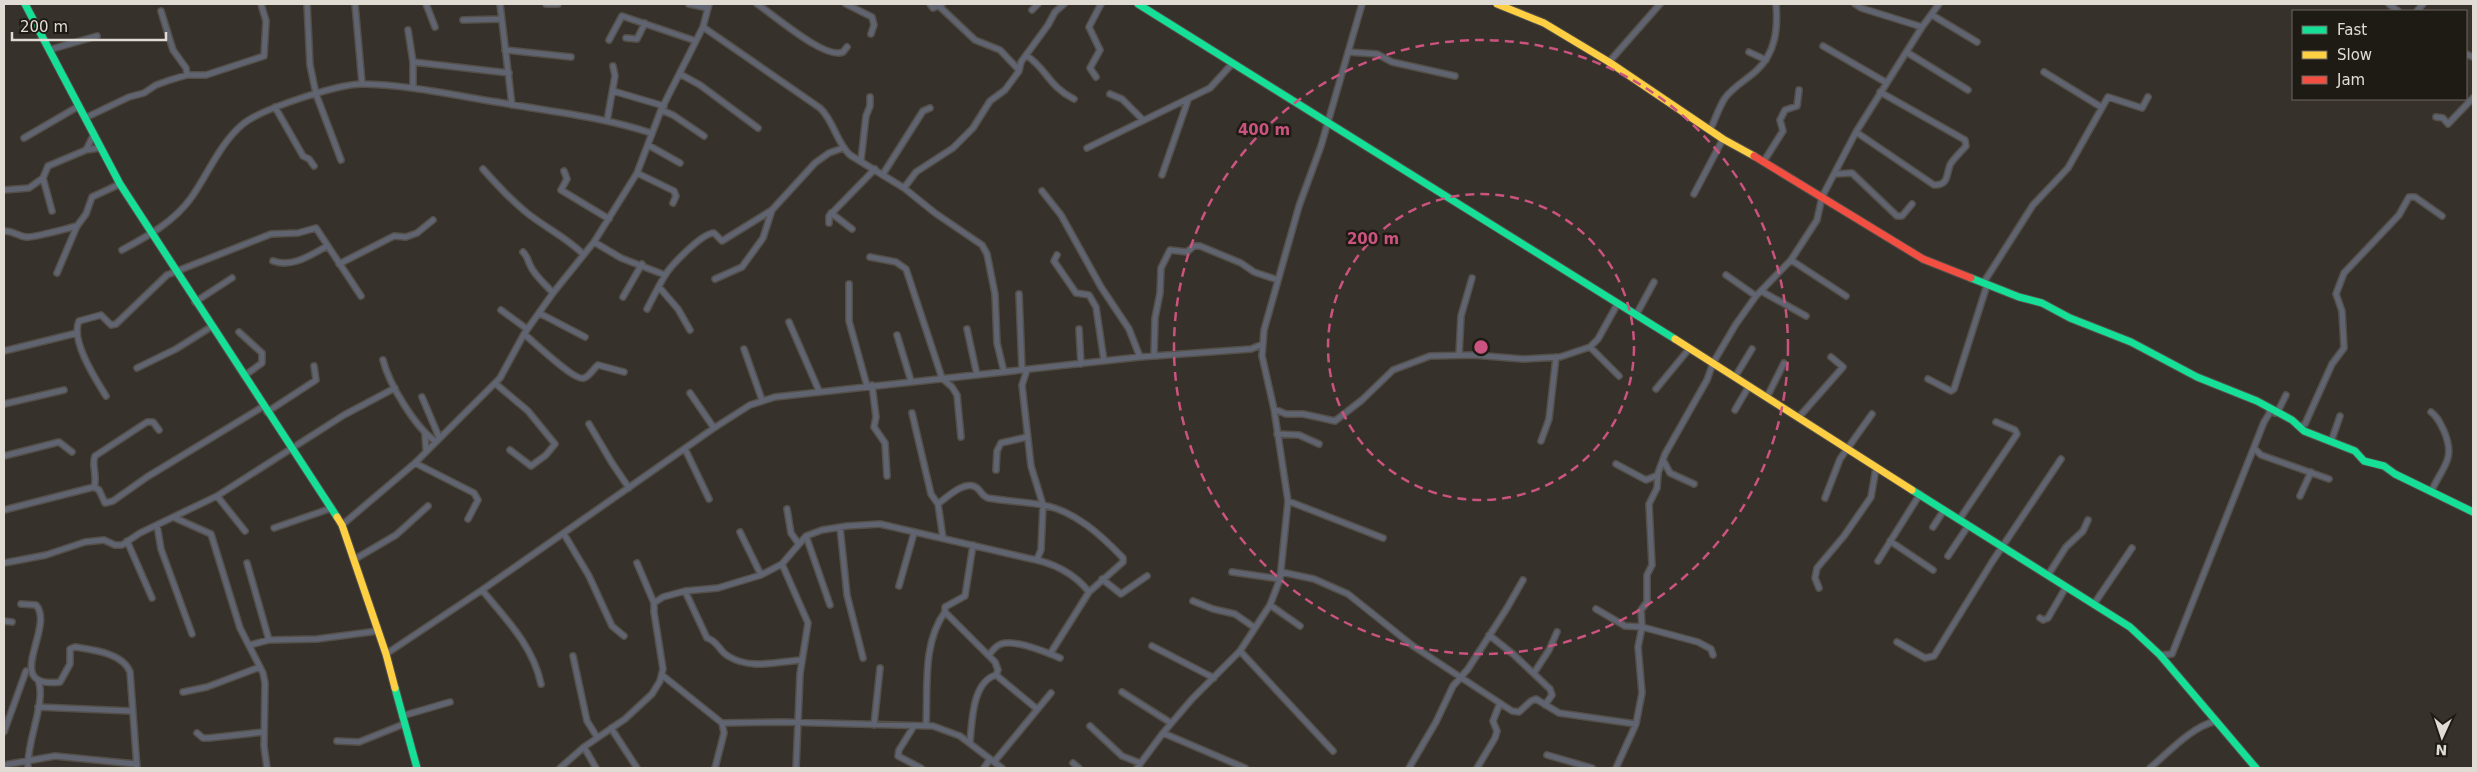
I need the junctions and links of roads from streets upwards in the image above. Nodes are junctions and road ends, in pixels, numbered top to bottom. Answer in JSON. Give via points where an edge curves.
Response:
{"nodes":[{"id":1,"x":25,"y":4,"type":"edge"},
{"id":2,"x":261,"y":4,"type":"edge"},
{"id":3,"x":307,"y":4,"type":"edge"},
{"id":4,"x":355,"y":4,"type":"edge"},
{"id":5,"x":426,"y":4,"type":"edge"},
{"id":6,"x":500,"y":4,"type":"edge"},
{"id":7,"x":546,"y":4,"type":"edge"},
{"id":8,"x":558,"y":4,"type":"edge"},
{"id":9,"x":689,"y":4,"type":"edge"},
{"id":10,"x":757,"y":4,"type":"edge"},
{"id":11,"x":846,"y":4,"type":"edge"},
{"id":12,"x":930,"y":4,"type":"edge"},
{"id":13,"x":1038,"y":4,"type":"edge"},
{"id":14,"x":1064,"y":4,"type":"edge"},
{"id":15,"x":1100,"y":4,"type":"edge"},
{"id":16,"x":1140,"y":4,"type":"edge"},
{"id":17,"x":1362,"y":4,"type":"edge"},
{"id":18,"x":1498,"y":4,"type":"edge"},
{"id":19,"x":1660,"y":4,"type":"edge"},
{"id":20,"x":1776,"y":4,"type":"edge"},
{"id":21,"x":1858,"y":4,"type":"edge"},
{"id":22,"x":1940,"y":4,"type":"edge"},
{"id":23,"x":940,"y":5,"type":"edge"},
{"id":24,"x":708,"y":6,"type":"edge"},
{"id":25,"x":1032,"y":10,"type":"dead end"},
{"id":26,"x":161,"y":11,"type":"dead end"},
{"id":27,"x":1932,"y":16,"type":"junction"},
{"id":28,"x":501,"y":19,"type":"junction"},
{"id":29,"x":463,"y":20,"type":"dead end"},
{"id":30,"x":645,"y":23,"type":"junction"},
{"id":31,"x":435,"y":27,"type":"dead end"},
{"id":32,"x":703,"y":27,"type":"junction"},
{"id":33,"x":1922,"y":27,"type":"junction"},
{"id":34,"x":408,"y":30,"type":"dead end"},
{"id":35,"x":871,"y":34,"type":"dead end"},
{"id":36,"x":96,"y":36,"type":"dead end"},
{"id":37,"x":626,"y":38,"type":"dead end"},
{"id":38,"x":609,"y":40,"type":"dead end"},
{"id":39,"x":696,"y":41,"type":"junction"},
{"id":40,"x":1977,"y":42,"type":"dead end"},
{"id":41,"x":1823,"y":46,"type":"dead end"},
{"id":42,"x":847,"y":47,"type":"dead end"},
{"id":43,"x":52,"y":49,"type":"junction"},
{"id":44,"x":506,"y":50,"type":"junction"},
{"id":45,"x":1348,"y":52,"type":"junction"},
{"id":46,"x":1749,"y":52,"type":"dead end"},
{"id":47,"x":1908,"y":53,"type":"junction"},
{"id":48,"x":1026,"y":55,"type":"junction"},
{"id":49,"x":571,"y":56,"type":"dead end"},
{"id":50,"x":1766,"y":60,"type":"junction"},
{"id":51,"x":413,"y":62,"type":"junction"},
{"id":52,"x":1021,"y":62,"type":"junction"},
{"id":53,"x":1609,"y":62,"type":"junction"},
{"id":54,"x":1232,"y":64,"type":"junction"},
{"id":55,"x":613,"y":66,"type":"dead end"},
{"id":56,"x":1015,"y":66,"type":"junction"},
{"id":57,"x":1019,"y":71,"type":"junction"},
{"id":58,"x":2044,"y":72,"type":"dead end"},
{"id":59,"x":509,"y":73,"type":"junction"},
{"id":60,"x":680,"y":74,"type":"junction"},
{"id":61,"x":187,"y":75,"type":"junction"},
{"id":62,"x":1455,"y":76,"type":"dead end"},
{"id":63,"x":1096,"y":77,"type":"dead end"},
{"id":64,"x":362,"y":83,"type":"junction"},
{"id":65,"x":1887,"y":83,"type":"junction"},
{"id":66,"x":413,"y":88,"type":"junction"},
{"id":67,"x":1799,"y":90,"type":"dead end"},
{"id":68,"x":1968,"y":90,"type":"dead end"},
{"id":69,"x":612,"y":91,"type":"junction"},
{"id":70,"x":1880,"y":92,"type":"junction"},
{"id":71,"x":316,"y":94,"type":"junction"},
{"id":72,"x":1110,"y":94,"type":"dead end"},
{"id":73,"x":870,"y":97,"type":"dead end"},
{"id":74,"x":2148,"y":97,"type":"dead end"},
{"id":75,"x":2473,"y":98,"type":"edge"},
{"id":76,"x":1074,"y":99,"type":"dead end"},
{"id":77,"x":1188,"y":100,"type":"junction"},
{"id":78,"x":512,"y":105,"type":"junction"},
{"id":79,"x":79,"y":106,"type":"junction"},
{"id":80,"x":275,"y":107,"type":"junction"},
{"id":81,"x":2101,"y":107,"type":"junction"},
{"id":82,"x":662,"y":108,"type":"junction"},
{"id":83,"x":930,"y":108,"type":"dead end"},
{"id":84,"x":2436,"y":117,"type":"dead end"},
{"id":85,"x":85,"y":118,"type":"junction"},
{"id":86,"x":607,"y":120,"type":"junction"},
{"id":87,"x":1143,"y":120,"type":"junction"},
{"id":88,"x":1326,"y":123,"type":"junction"},
{"id":89,"x":758,"y":128,"type":"dead end"},
{"id":90,"x":1710,"y":130,"type":"junction"},
{"id":91,"x":1856,"y":132,"type":"junction"},
{"id":92,"x":651,"y":133,"type":"junction"},
{"id":93,"x":93,"y":136,"type":"junction"},
{"id":94,"x":704,"y":136,"type":"dead end"},
{"id":95,"x":24,"y":138,"type":"dead end"},
{"id":96,"x":1723,"y":139,"type":"junction"},
{"id":97,"x":648,"y":145,"type":"junction"},
{"id":98,"x":100,"y":148,"type":"junction"},
{"id":99,"x":843,"y":148,"type":"junction"},
{"id":100,"x":1087,"y":148,"type":"dead end"},
{"id":101,"x":86,"y":150,"type":"junction"},
{"id":102,"x":341,"y":160,"type":"dead end"},
{"id":103,"x":861,"y":160,"type":"junction"},
{"id":104,"x":1764,"y":161,"type":"junction"},
{"id":105,"x":680,"y":163,"type":"dead end"},
{"id":106,"x":314,"y":166,"type":"dead end"},
{"id":107,"x":875,"y":169,"type":"junction"},
{"id":108,"x":483,"y":170,"type":"dead end"},
{"id":109,"x":564,"y":171,"type":"dead end"},
{"id":110,"x":638,"y":173,"type":"junction"},
{"id":111,"x":883,"y":174,"type":"junction"},
{"id":112,"x":1835,"y":174,"type":"junction"},
{"id":113,"x":1162,"y":176,"type":"dead end"},
{"id":114,"x":43,"y":178,"type":"junction"},
{"id":115,"x":120,"y":184,"type":"junction"},
{"id":116,"x":904,"y":188,"type":"junction"},
{"id":117,"x":4,"y":190,"type":"edge"},
{"id":118,"x":1042,"y":191,"type":"dead end"},
{"id":119,"x":1694,"y":194,"type":"dead end"},
{"id":120,"x":1822,"y":198,"type":"junction"},
{"id":121,"x":673,"y":203,"type":"dead end"},
{"id":122,"x":1912,"y":204,"type":"dead end"},
{"id":123,"x":772,"y":210,"type":"junction"},
{"id":124,"x":52,"y":211,"type":"dead end"},
{"id":125,"x":831,"y":213,"type":"junction"},
{"id":126,"x":2442,"y":216,"type":"dead end"},
{"id":127,"x":608,"y":219,"type":"junction"},
{"id":128,"x":434,"y":220,"type":"dead end"},
{"id":129,"x":829,"y":223,"type":"dead end"},
{"id":130,"x":77,"y":226,"type":"junction"},
{"id":131,"x":852,"y":229,"type":"dead end"},
{"id":132,"x":4,"y":231,"type":"edge"},
{"id":133,"x":151,"y":234,"type":"junction"},
{"id":134,"x":594,"y":242,"type":"junction"},
{"id":135,"x":327,"y":246,"type":"junction"},
{"id":136,"x":122,"y":250,"type":"dead end"},
{"id":137,"x":523,"y":252,"type":"dead end"},
{"id":138,"x":584,"y":254,"type":"junction"},
{"id":139,"x":1058,"y":255,"type":"dead end"},
{"id":140,"x":870,"y":258,"type":"dead end"},
{"id":141,"x":1791,"y":260,"type":"junction"},
{"id":142,"x":273,"y":262,"type":"dead end"},
{"id":143,"x":339,"y":264,"type":"junction"},
{"id":144,"x":642,"y":264,"type":"junction"},
{"id":145,"x":176,"y":271,"type":"junction"},
{"id":146,"x":57,"y":273,"type":"dead end"},
{"id":147,"x":665,"y":275,"type":"junction"},
{"id":148,"x":1726,"y":275,"type":"dead end"},
{"id":149,"x":232,"y":278,"type":"dead end"},
{"id":150,"x":1472,"y":278,"type":"dead end"},
{"id":151,"x":715,"y":279,"type":"dead end"},
{"id":152,"x":1278,"y":280,"type":"junction"},
{"id":153,"x":1654,"y":282,"type":"dead end"},
{"id":154,"x":849,"y":284,"type":"dead end"},
{"id":155,"x":1986,"y":284,"type":"junction"},
{"id":156,"x":659,"y":287,"type":"junction"},
{"id":157,"x":1761,"y":291,"type":"junction"},
{"id":158,"x":553,"y":293,"type":"junction"},
{"id":159,"x":1019,"y":294,"type":"dead end"},
{"id":160,"x":361,"y":296,"type":"dead end"},
{"id":161,"x":1756,"y":296,"type":"junction"},
{"id":162,"x":1846,"y":296,"type":"dead end"},
{"id":163,"x":623,"y":297,"type":"dead end"},
{"id":164,"x":194,"y":302,"type":"junction"},
{"id":165,"x":1618,"y":304,"type":"junction"},
{"id":166,"x":647,"y":309,"type":"dead end"},
{"id":167,"x":500,"y":310,"type":"dead end"},
{"id":168,"x":539,"y":313,"type":"junction"},
{"id":169,"x":1636,"y":315,"type":"junction"},
{"id":170,"x":1806,"y":316,"type":"dead end"},
{"id":171,"x":789,"y":322,"type":"dead end"},
{"id":172,"x":211,"y":327,"type":"junction"},
{"id":173,"x":967,"y":329,"type":"dead end"},
{"id":174,"x":1079,"y":329,"type":"dead end"},
{"id":175,"x":690,"y":330,"type":"dead end"},
{"id":176,"x":239,"y":332,"type":"dead end"},
{"id":177,"x":526,"y":332,"type":"junction"},
{"id":178,"x":77,"y":333,"type":"junction"},
{"id":179,"x":897,"y":335,"type":"dead end"},
{"id":180,"x":585,"y":337,"type":"dead end"},
{"id":181,"x":1263,"y":344,"type":"junction"},
{"id":182,"x":1590,"y":347,"type":"junction"},
{"id":183,"x":1251,"y":349,"type":"junction"},
{"id":184,"x":1689,"y":349,"type":"junction"},
{"id":185,"x":1752,"y":349,"type":"dead end"},
{"id":186,"x":744,"y":350,"type":"dead end"},
{"id":187,"x":4,"y":351,"type":"edge"},
{"id":188,"x":1459,"y":355,"type":"junction"},
{"id":189,"x":1154,"y":356,"type":"junction"},
{"id":190,"x":1262,"y":356,"type":"junction"},
{"id":191,"x":1140,"y":357,"type":"junction"},
{"id":192,"x":1556,"y":357,"type":"junction"},
{"id":193,"x":1832,"y":357,"type":"dead end"},
{"id":194,"x":383,"y":360,"type":"dead end"},
{"id":195,"x":1104,"y":361,"type":"junction"},
{"id":196,"x":1713,"y":363,"type":"junction"},
{"id":197,"x":1081,"y":364,"type":"junction"},
{"id":198,"x":1784,"y":364,"type":"dead end"},
{"id":199,"x":314,"y":366,"type":"dead end"},
{"id":200,"x":137,"y":368,"type":"dead end"},
{"id":201,"x":1025,"y":370,"type":"junction"},
{"id":202,"x":1013,"y":371,"type":"junction"},
{"id":203,"x":624,"y":372,"type":"dead end"},
{"id":204,"x":1004,"y":372,"type":"junction"},
{"id":205,"x":977,"y":375,"type":"junction"},
{"id":206,"x":1619,"y":376,"type":"dead end"},
{"id":207,"x":243,"y":377,"type":"junction"},
{"id":208,"x":1735,"y":377,"type":"junction"},
{"id":209,"x":942,"y":378,"type":"junction"},
{"id":210,"x":1928,"y":379,"type":"dead end"},
{"id":211,"x":911,"y":381,"type":"junction"},
{"id":212,"x":496,"y":384,"type":"junction"},
{"id":213,"x":870,"y":385,"type":"junction"},
{"id":214,"x":1022,"y":385,"type":"junction"},
{"id":215,"x":1749,"y":386,"type":"junction"},
{"id":216,"x":395,"y":388,"type":"junction"},
{"id":217,"x":1656,"y":389,"type":"dead end"},
{"id":218,"x":64,"y":390,"type":"dead end"},
{"id":219,"x":819,"y":391,"type":"junction"},
{"id":220,"x":690,"y":393,"type":"dead end"},
{"id":221,"x":2286,"y":395,"type":"dead end"},
{"id":222,"x":106,"y":396,"type":"dead end"},
{"id":223,"x":422,"y":397,"type":"dead end"},
{"id":224,"x":1767,"y":397,"type":"junction"},
{"id":225,"x":762,"y":400,"type":"junction"},
{"id":226,"x":4,"y":404,"type":"edge"},
{"id":227,"x":266,"y":409,"type":"junction"},
{"id":228,"x":1274,"y":409,"type":"junction"},
{"id":229,"x":1735,"y":410,"type":"dead end"},
{"id":230,"x":2272,"y":412,"type":"junction"},
{"id":231,"x":2431,"y":412,"type":"dead end"},
{"id":232,"x":912,"y":413,"type":"dead end"},
{"id":233,"x":1286,"y":414,"type":"junction"},
{"id":234,"x":1872,"y":414,"type":"dead end"},
{"id":235,"x":2340,"y":416,"type":"dead end"},
{"id":236,"x":1799,"y":417,"type":"junction"},
{"id":237,"x":1276,"y":421,"type":"junction"},
{"id":238,"x":1996,"y":422,"type":"dead end"},
{"id":239,"x":590,"y":424,"type":"dead end"},
{"id":240,"x":2299,"y":426,"type":"junction"},
{"id":241,"x":714,"y":428,"type":"junction"},
{"id":242,"x":159,"y":430,"type":"dead end"},
{"id":243,"x":425,"y":434,"type":"junction"},
{"id":244,"x":1278,"y":434,"type":"junction"},
{"id":245,"x":961,"y":437,"type":"dead end"},
{"id":246,"x":1027,"y":437,"type":"junction"},
{"id":247,"x":437,"y":439,"type":"junction"},
{"id":248,"x":1541,"y":441,"type":"dead end"},
{"id":249,"x":2330,"y":442,"type":"junction"},
{"id":250,"x":1318,"y":444,"type":"dead end"},
{"id":251,"x":291,"y":448,"type":"junction"},
{"id":252,"x":1848,"y":448,"type":"junction"},
{"id":253,"x":2254,"y":448,"type":"junction"},
{"id":254,"x":685,"y":449,"type":"junction"},
{"id":255,"x":426,"y":450,"type":"junction"},
{"id":256,"x":510,"y":450,"type":"dead end"},
{"id":257,"x":72,"y":452,"type":"dead end"},
{"id":258,"x":2261,"y":455,"type":"junction"},
{"id":259,"x":4,"y":456,"type":"edge"},
{"id":260,"x":2250,"y":458,"type":"junction"},
{"id":261,"x":2061,"y":459,"type":"dead end"},
{"id":262,"x":1663,"y":460,"type":"junction"},
{"id":263,"x":415,"y":463,"type":"junction"},
{"id":264,"x":1616,"y":464,"type":"dead end"},
{"id":265,"x":1876,"y":468,"type":"junction"},
{"id":266,"x":996,"y":470,"type":"dead end"},
{"id":267,"x":2311,"y":472,"type":"junction"},
{"id":268,"x":1658,"y":475,"type":"junction"},
{"id":269,"x":887,"y":476,"type":"dead end"},
{"id":270,"x":2329,"y":479,"type":"dead end"},
{"id":271,"x":1694,"y":484,"type":"dead end"},
{"id":272,"x":94,"y":487,"type":"junction"},
{"id":273,"x":629,"y":488,"type":"junction"},
{"id":274,"x":2432,"y":490,"type":"junction"},
{"id":275,"x":1920,"y":494,"type":"junction"},
{"id":276,"x":218,"y":496,"type":"junction"},
{"id":277,"x":2300,"y":496,"type":"dead end"},
{"id":278,"x":1825,"y":498,"type":"dead end"},
{"id":279,"x":709,"y":499,"type":"dead end"},
{"id":280,"x":1288,"y":501,"type":"junction"},
{"id":281,"x":938,"y":504,"type":"junction"},
{"id":282,"x":1043,"y":505,"type":"junction"},
{"id":283,"x":428,"y":506,"type":"dead end"},
{"id":284,"x":332,"y":508,"type":"junction"},
{"id":285,"x":787,"y":509,"type":"dead end"},
{"id":286,"x":4,"y":510,"type":"edge"},
{"id":287,"x":1944,"y":510,"type":"junction"},
{"id":288,"x":2473,"y":512,"type":"edge"},
{"id":289,"x":175,"y":518,"type":"junction"},
{"id":290,"x":468,"y":520,"type":"dead end"},
{"id":291,"x":1959,"y":520,"type":"junction"},
{"id":292,"x":2088,"y":520,"type":"dead end"},
{"id":293,"x":157,"y":525,"type":"junction"},
{"id":294,"x":342,"y":525,"type":"junction"},
{"id":295,"x":1968,"y":526,"type":"junction"},
{"id":296,"x":840,"y":527,"type":"junction"},
{"id":297,"x":1933,"y":527,"type":"dead end"},
{"id":298,"x":274,"y":528,"type":"dead end"},
{"id":299,"x":245,"y":531,"type":"dead end"},
{"id":300,"x":740,"y":532,"type":"dead end"},
{"id":301,"x":914,"y":533,"type":"junction"},
{"id":302,"x":564,"y":534,"type":"junction"},
{"id":303,"x":806,"y":536,"type":"junction"},
{"id":304,"x":943,"y":538,"type":"junction"},
{"id":305,"x":1383,"y":538,"type":"dead end"},
{"id":306,"x":127,"y":541,"type":"junction"},
{"id":307,"x":1890,"y":541,"type":"junction"},
{"id":308,"x":798,"y":543,"type":"junction"},
{"id":309,"x":973,"y":545,"type":"junction"},
{"id":310,"x":2004,"y":547,"type":"junction"},
{"id":311,"x":2132,"y":548,"type":"dead end"},
{"id":312,"x":1948,"y":556,"type":"dead end"},
{"id":313,"x":355,"y":559,"type":"junction"},
{"id":314,"x":1037,"y":559,"type":"junction"},
{"id":315,"x":1878,"y":561,"type":"dead end"},
{"id":316,"x":4,"y":563,"type":"edge"},
{"id":317,"x":247,"y":563,"type":"dead end"},
{"id":318,"x":637,"y":563,"type":"dead end"},
{"id":319,"x":782,"y":564,"type":"junction"},
{"id":320,"x":1933,"y":570,"type":"dead end"},
{"id":321,"x":1232,"y":572,"type":"dead end"},
{"id":322,"x":1281,"y":572,"type":"junction"},
{"id":323,"x":760,"y":575,"type":"junction"},
{"id":324,"x":2048,"y":575,"type":"junction"},
{"id":325,"x":1148,"y":576,"type":"dead end"},
{"id":326,"x":1102,"y":579,"type":"junction"},
{"id":327,"x":1280,"y":579,"type":"junction"},
{"id":328,"x":1522,"y":580,"type":"dead end"},
{"id":329,"x":899,"y":586,"type":"dead end"},
{"id":330,"x":2066,"y":587,"type":"junction"},
{"id":331,"x":1819,"y":588,"type":"dead end"},
{"id":332,"x":482,"y":590,"type":"junction"},
{"id":333,"x":686,"y":590,"type":"junction"},
{"id":334,"x":1089,"y":592,"type":"junction"},
{"id":335,"x":152,"y":598,"type":"dead end"},
{"id":336,"x":1193,"y":601,"type":"dead end"},
{"id":337,"x":21,"y":604,"type":"dead end"},
{"id":338,"x":654,"y":604,"type":"junction"},
{"id":339,"x":2094,"y":604,"type":"junction"},
{"id":340,"x":1270,"y":605,"type":"junction"},
{"id":341,"x":830,"y":606,"type":"dead end"},
{"id":342,"x":1596,"y":609,"type":"dead end"},
{"id":343,"x":944,"y":612,"type":"junction"},
{"id":344,"x":2040,"y":618,"type":"dead end"},
{"id":345,"x":4,"y":621,"type":"edge"},
{"id":346,"x":12,"y":622,"type":"dead end"},
{"id":347,"x":1300,"y":626,"type":"dead end"},
{"id":348,"x":1642,"y":627,"type":"junction"},
{"id":349,"x":1255,"y":628,"type":"junction"},
{"id":350,"x":378,"y":631,"type":"junction"},
{"id":351,"x":1557,"y":632,"type":"dead end"},
{"id":352,"x":192,"y":634,"type":"dead end"},
{"id":353,"x":1489,"y":635,"type":"junction"},
{"id":354,"x":624,"y":636,"type":"dead end"},
{"id":355,"x":269,"y":640,"type":"junction"},
{"id":356,"x":1897,"y":642,"type":"dead end"},
{"id":357,"x":250,"y":645,"type":"junction"},
{"id":358,"x":1152,"y":646,"type":"dead end"},
{"id":359,"x":1240,"y":650,"type":"junction"},
{"id":360,"x":386,"y":654,"type":"junction"},
{"id":361,"x":1050,"y":654,"type":"junction"},
{"id":362,"x":989,"y":655,"type":"junction"},
{"id":363,"x":1714,"y":655,"type":"dead end"},
{"id":364,"x":2160,"y":655,"type":"junction"},
{"id":365,"x":2170,"y":655,"type":"junction"},
{"id":366,"x":573,"y":656,"type":"dead end"},
{"id":367,"x":863,"y":658,"type":"dead end"},
{"id":368,"x":1060,"y":658,"type":"dead end"},
{"id":369,"x":801,"y":660,"type":"junction"},
{"id":370,"x":2168,"y":663,"type":"junction"},
{"id":371,"x":260,"y":667,"type":"junction"},
{"id":372,"x":880,"y":668,"type":"dead end"},
{"id":373,"x":26,"y":671,"type":"junction"},
{"id":374,"x":1534,"y":673,"type":"junction"},
{"id":375,"x":662,"y":675,"type":"junction"},
{"id":376,"x":996,"y":675,"type":"junction"},
{"id":377,"x":1460,"y":677,"type":"junction"},
{"id":378,"x":1214,"y":678,"type":"junction"},
{"id":379,"x":38,"y":680,"type":"junction"},
{"id":380,"x":541,"y":684,"type":"dead end"},
{"id":381,"x":184,"y":692,"type":"dead end"},
{"id":382,"x":1122,"y":692,"type":"dead end"},
{"id":383,"x":1051,"y":693,"type":"dead end"},
{"id":384,"x":450,"y":702,"type":"dead end"},
{"id":385,"x":1500,"y":703,"type":"junction"},
{"id":386,"x":1546,"y":705,"type":"junction"},
{"id":387,"x":38,"y":707,"type":"junction"},
{"id":388,"x":1037,"y":709,"type":"junction"},
{"id":389,"x":131,"y":711,"type":"junction"},
{"id":390,"x":2210,"y":713,"type":"junction"},
{"id":391,"x":403,"y":720,"type":"junction"},
{"id":392,"x":2216,"y":721,"type":"junction"},
{"id":393,"x":722,"y":723,"type":"junction"},
{"id":394,"x":798,"y":723,"type":"junction"},
{"id":395,"x":1171,"y":723,"type":"junction"},
{"id":396,"x":2207,"y":723,"type":"junction"},
{"id":397,"x":874,"y":725,"type":"junction"},
{"id":398,"x":914,"y":726,"type":"junction"},
{"id":399,"x":926,"y":726,"type":"junction"},
{"id":400,"x":1090,"y":726,"type":"dead end"},
{"id":401,"x":1633,"y":726,"type":"junction"},
{"id":402,"x":611,"y":728,"type":"junction"},
{"id":403,"x":4,"y":732,"type":"edge"},
{"id":404,"x":197,"y":732,"type":"dead end"},
{"id":405,"x":264,"y":732,"type":"junction"},
{"id":406,"x":1163,"y":733,"type":"junction"},
{"id":407,"x":597,"y":737,"type":"junction"},
{"id":408,"x":337,"y":741,"type":"dead end"},
{"id":409,"x":970,"y":742,"type":"junction"},
{"id":410,"x":584,"y":747,"type":"junction"},
{"id":411,"x":1333,"y":750,"type":"dead end"},
{"id":412,"x":1547,"y":755,"type":"dead end"},
{"id":413,"x":28,"y":760,"type":"junction"},
{"id":414,"x":992,"y":760,"type":"junction"},
{"id":415,"x":1073,"y":764,"type":"dead end"},
{"id":416,"x":4,"y":765,"type":"edge"},
{"id":417,"x":137,"y":766,"type":"edge"},
{"id":418,"x":1139,"y":766,"type":"edge"},
{"id":419,"x":28,"y":768,"type":"edge"},
{"id":420,"x":266,"y":768,"type":"edge"},
{"id":421,"x":417,"y":768,"type":"edge"},
{"id":422,"x":561,"y":768,"type":"edge"},
{"id":423,"x":596,"y":768,"type":"edge"},
{"id":424,"x":637,"y":768,"type":"edge"},
{"id":425,"x":715,"y":768,"type":"edge"},
{"id":426,"x":796,"y":768,"type":"edge"},
{"id":427,"x":921,"y":768,"type":"edge"},
{"id":428,"x":984,"y":768,"type":"edge"},
{"id":429,"x":1002,"y":768,"type":"edge"},
{"id":430,"x":1079,"y":768,"type":"edge"},
{"id":431,"x":1245,"y":768,"type":"edge"},
{"id":432,"x":1409,"y":768,"type":"edge"},
{"id":433,"x":1476,"y":768,"type":"edge"},
{"id":434,"x":1592,"y":768,"type":"edge"},
{"id":435,"x":1616,"y":768,"type":"edge"},
{"id":436,"x":2150,"y":768,"type":"edge"},
{"id":437,"x":2256,"y":768,"type":"edge"}],
"edges":[{"from":1,"to":43,"type":"street"},
{"from":2,"to":61,"type":"street","via":[[266,21],[264,56],[206,75]]},
{"from":3,"to":71,"type":"street","via":[[309,60]]},
{"from":4,"to":64,"type":"street"},
{"from":5,"to":31,"type":"street"},
{"from":6,"to":28,"type":"street"},
{"from":7,"to":8,"type":"street"},
{"from":9,"to":24,"type":"street"},
{"from":10,"to":42,"type":"street","via":[[833,54],[843,52]]},
{"from":11,"to":35,"type":"street","via":[[872,17]]},
{"from":12,"to":23,"type":"street","via":[[933,8]]},
{"from":13,"to":25,"type":"street"},
{"from":14,"to":48,"type":"street","via":[[1054,12]]},
{"from":15,"to":63,"type":"street","via":[[1089,27],[1100,50],[1090,68]]},
{"from":16,"to":54,"type":"street"},
{"from":17,"to":45,"type":"street"},
{"from":18,"to":53,"type":"street","via":[[1544,23]]},
{"from":19,"to":53,"type":"street"},
{"from":20,"to":50,"type":"street","via":[[1774,45]]},
{"from":21,"to":33,"type":"street","via":[[1861,8]]},
{"from":22,"to":27,"type":"street"},
{"from":23,"to":56,"type":"street","via":[[975,40],[1000,50]]},
{"from":24,"to":32,"type":"street"},
{"from":26,"to":61,"type":"street","via":[[173,50],[186,68]]},
{"from":27,"to":33,"type":"street"},
{"from":27,"to":40,"type":"street"},
{"from":28,"to":29,"type":"street"},
{"from":28,"to":44,"type":"street"},
{"from":30,"to":37,"type":"street","via":[[638,39]]},
{"from":30,"to":38,"type":"street","via":[[622,16]]},
{"from":30,"to":39,"type":"street"},
{"from":32,"to":39,"type":"street"},
{"from":32,"to":99,"type":"street","via":[[820,108],[830,120]]},
{"from":33,"to":47,"type":"street"},
{"from":34,"to":51,"type":"street"},
{"from":36,"to":43,"type":"street"},
{"from":39,"to":60,"type":"street"},
{"from":41,"to":65,"type":"street"},
{"from":43,"to":79,"type":"street"},
{"from":44,"to":49,"type":"street"},
{"from":44,"to":59,"type":"street"},
{"from":45,"to":62,"type":"street","via":[[1377,54],[1392,62]]},
{"from":45,"to":88,"type":"street"},
{"from":46,"to":50,"type":"street"},
{"from":47,"to":65,"type":"street"},
{"from":47,"to":68,"type":"street"},
{"from":48,"to":52,"type":"street"},
{"from":48,"to":76,"type":"street","via":[[1056,89]]},
{"from":50,"to":90,"type":"street","via":[[1726,97]]},
{"from":51,"to":59,"type":"street"},
{"from":51,"to":66,"type":"street"},
{"from":52,"to":56,"type":"street"},
{"from":52,"to":57,"type":"street"},
{"from":53,"to":90,"type":"street"},
{"from":54,"to":77,"type":"street","via":[[1210,88]]},
{"from":54,"to":88,"type":"street"},
{"from":55,"to":69,"type":"street"},
{"from":56,"to":57,"type":"street"},
{"from":57,"to":116,"type":"street","via":[[1005,90],[989,103],[973,128],[953,148],[916,172]]},
{"from":58,"to":81,"type":"street"},
{"from":59,"to":78,"type":"street"},
{"from":60,"to":82,"type":"street"},
{"from":60,"to":89,"type":"street"},
{"from":61,"to":85,"type":"street","via":[[156,85],[144,94],[129,97]]},
{"from":64,"to":66,"type":"street"},
{"from":64,"to":71,"type":"street"},
{"from":65,"to":70,"type":"street"},
{"from":66,"to":78,"type":"street"},
{"from":67,"to":104,"type":"street","via":[[1797,106],[1785,110],[1780,120],[1783,131]]},
{"from":69,"to":82,"type":"street"},
{"from":69,"to":86,"type":"street"},
{"from":70,"to":91,"type":"street"},
{"from":70,"to":91,"type":"street","via":[[1965,140],[1966,146],[1950,165],[1949,177],[1944,183],[1934,185]]},
{"from":71,"to":80,"type":"street"},
{"from":71,"to":102,"type":"street"},
{"from":72,"to":87,"type":"street","via":[[1122,100]]},
{"from":73,"to":103,"type":"street"},
{"from":74,"to":81,"type":"street","via":[[2142,108],[2110,96]]},
{"from":75,"to":84,"type":"street","via":[[2448,124],[2443,118]]},
{"from":77,"to":87,"type":"street"},
{"from":77,"to":113,"type":"street"},
{"from":78,"to":86,"type":"street"},
{"from":79,"to":85,"type":"street"},
{"from":79,"to":95,"type":"street"},
{"from":80,"to":106,"type":"street","via":[[303,156]]},
{"from":80,"to":133,"type":"street","via":[[255,115],[239,127],[181,210]]},
{"from":81,"to":155,"type":"street","via":[[2068,168],[2033,205]]},
{"from":82,"to":92,"type":"street"},
{"from":82,"to":94,"type":"street"},
{"from":83,"to":111,"type":"street","via":[[923,110]]},
{"from":85,"to":93,"type":"street"},
{"from":86,"to":92,"type":"street"},
{"from":87,"to":100,"type":"street"},
{"from":88,"to":152,"type":"street"},
{"from":88,"to":165,"type":"street"},
{"from":90,"to":96,"type":"street"},
{"from":91,"to":112,"type":"street"},
{"from":92,"to":97,"type":"street"},
{"from":93,"to":98,"type":"street"},
{"from":93,"to":101,"type":"street"},
{"from":96,"to":104,"type":"street"},
{"from":96,"to":119,"type":"street"},
{"from":97,"to":105,"type":"street"},
{"from":97,"to":110,"type":"street"},
{"from":98,"to":101,"type":"street"},
{"from":98,"to":115,"type":"street"},
{"from":99,"to":103,"type":"street"},
{"from":99,"to":123,"type":"street","via":[[815,163]]},
{"from":101,"to":114,"type":"street","via":[[48,166]]},
{"from":103,"to":107,"type":"street"},
{"from":104,"to":120,"type":"street"},
{"from":107,"to":111,"type":"street"},
{"from":107,"to":125,"type":"street"},
{"from":108,"to":138,"type":"street","via":[[528,214]]},
{"from":109,"to":127,"type":"street","via":[[567,179],[561,190]]},
{"from":110,"to":121,"type":"street","via":[[674,191]]},
{"from":110,"to":127,"type":"street"},
{"from":111,"to":116,"type":"street"},
{"from":112,"to":120,"type":"street"},
{"from":112,"to":122,"type":"street","via":[[1852,173],[1897,216],[1902,216]]},
{"from":114,"to":117,"type":"street","via":[[29,188]]},
{"from":114,"to":124,"type":"street"},
{"from":115,"to":130,"type":"street","via":[[92,197]]},
{"from":115,"to":133,"type":"street"},
{"from":116,"to":204,"type":"street","via":[[980,243],[985,250],[995,294],[997,343]]},
{"from":118,"to":191,"type":"street","via":[[1061,215],[1101,287],[1129,329]]},
{"from":120,"to":141,"type":"street","via":[[1817,220]]},
{"from":120,"to":155,"type":"street","via":[[1923,259]]},
{"from":123,"to":147,"type":"street","via":[[722,241],[714,233],[708,234]]},
{"from":123,"to":151,"type":"street","via":[[763,238],[742,267]]},
{"from":125,"to":129,"type":"street"},
{"from":125,"to":131,"type":"street"},
{"from":126,"to":240,"type":"street","via":[[2415,197],[2409,197],[2399,215],[2344,273],[2336,294],[2342,311],[2344,348],[2332,364],[2305,424]]},
{"from":127,"to":134,"type":"street"},
{"from":128,"to":143,"type":"street","via":[[417,233],[406,237],[394,236]]},
{"from":130,"to":132,"type":"street","via":[[32,238]]},
{"from":130,"to":146,"type":"street"},
{"from":133,"to":136,"type":"street"},
{"from":133,"to":145,"type":"street"},
{"from":134,"to":138,"type":"street"},
{"from":134,"to":144,"type":"street","via":[[621,258]]},
{"from":135,"to":142,"type":"street","via":[[301,260]]},
{"from":135,"to":143,"type":"street"},
{"from":135,"to":145,"type":"street","via":[[316,228],[298,233],[276,232]]},
{"from":137,"to":158,"type":"street","via":[[537,277]]},
{"from":138,"to":158,"type":"street"},
{"from":139,"to":195,"type":"street","via":[[1054,262],[1076,293],[1089,295],[1096,307]]},
{"from":140,"to":209,"type":"street","via":[[904,266]]},
{"from":141,"to":157,"type":"street"},
{"from":141,"to":162,"type":"street"},
{"from":143,"to":160,"type":"street"},
{"from":144,"to":147,"type":"street"},
{"from":144,"to":163,"type":"street"},
{"from":145,"to":164,"type":"street"},
{"from":145,"to":178,"type":"street","via":[[167,275],[116,324],[111,325],[104,316],[98,315],[79,321]]},
{"from":147,"to":156,"type":"street"},
{"from":148,"to":161,"type":"street"},
{"from":149,"to":164,"type":"street"},
{"from":150,"to":188,"type":"street","via":[[1461,316]]},
{"from":152,"to":181,"type":"street"},
{"from":152,"to":189,"type":"street","via":[[1200,246],[1194,246],[1187,252],[1170,250],[1161,268]]},
{"from":153,"to":169,"type":"street"},
{"from":154,"to":213,"type":"street","via":[[848,321]]},
{"from":155,"to":210,"type":"street","via":[[1954,389],[1950,391]]},
{"from":155,"to":230,"type":"street","via":[[2042,303],[2070,318],[2131,342]]},
{"from":156,"to":166,"type":"street"},
{"from":156,"to":175,"type":"street"},
{"from":157,"to":161,"type":"street"},
{"from":157,"to":170,"type":"street"},
{"from":158,"to":168,"type":"street"},
{"from":159,"to":201,"type":"street"},
{"from":161,"to":196,"type":"street"},
{"from":164,"to":172,"type":"street"},
{"from":165,"to":169,"type":"street"},
{"from":165,"to":182,"type":"street"},
{"from":167,"to":177,"type":"street"},
{"from":168,"to":177,"type":"street"},
{"from":168,"to":180,"type":"street"},
{"from":169,"to":184,"type":"street"},
{"from":171,"to":219,"type":"street"},
{"from":172,"to":200,"type":"street"},
{"from":172,"to":207,"type":"street"},
{"from":173,"to":205,"type":"street"},
{"from":174,"to":197,"type":"street"},
{"from":176,"to":207,"type":"street","via":[[264,357],[262,363]]},
{"from":177,"to":203,"type":"street","via":[[571,374],[581,379],[598,365]]},
{"from":177,"to":212,"type":"street"},
{"from":178,"to":187,"type":"street"},
{"from":178,"to":222,"type":"street","via":[[90,369]]},
{"from":179,"to":211,"type":"street"},
{"from":181,"to":183,"type":"street"},
{"from":181,"to":190,"type":"street"},
{"from":182,"to":192,"type":"street"},
{"from":182,"to":206,"type":"street"},
{"from":183,"to":189,"type":"street"},
{"from":183,"to":190,"type":"street"},
{"from":184,"to":196,"type":"street"},
{"from":184,"to":217,"type":"street"},
{"from":185,"to":208,"type":"street"},
{"from":186,"to":225,"type":"street"},
{"from":188,"to":192,"type":"street","via":[[1523,359]]},
{"from":188,"to":233,"type":"street","via":[[1430,356],[1398,367],[1335,421]]},
{"from":189,"to":191,"type":"street"},
{"from":190,"to":228,"type":"street"},
{"from":191,"to":195,"type":"street"},
{"from":192,"to":248,"type":"street","via":[[1549,420]]},
{"from":193,"to":236,"type":"street","via":[[1843,367]]},
{"from":194,"to":216,"type":"street"},
{"from":195,"to":197,"type":"street"},
{"from":196,"to":208,"type":"street"},
{"from":196,"to":262,"type":"street","via":[[1709,377]]},
{"from":197,"to":201,"type":"street"},
{"from":198,"to":224,"type":"street"},
{"from":199,"to":227,"type":"street","via":[[316,380]]},
{"from":201,"to":202,"type":"street"},
{"from":201,"to":214,"type":"street"},
{"from":202,"to":204,"type":"street"},
{"from":202,"to":214,"type":"street"},
{"from":204,"to":205,"type":"street"},
{"from":205,"to":209,"type":"street"},
{"from":207,"to":227,"type":"street"},
{"from":208,"to":215,"type":"street"},
{"from":209,"to":211,"type":"street"},
{"from":209,"to":245,"type":"street","via":[[957,395]]},
{"from":211,"to":213,"type":"street"},
{"from":212,"to":247,"type":"street"},
{"from":212,"to":256,"type":"street","via":[[528,411],[555,444],[531,466]]},
{"from":213,"to":219,"type":"street"},
{"from":213,"to":269,"type":"street","via":[[876,417],[874,427],[885,443]]},
{"from":214,"to":246,"type":"street"},
{"from":215,"to":224,"type":"street"},
{"from":215,"to":229,"type":"street"},
{"from":216,"to":243,"type":"street"},
{"from":216,"to":251,"type":"street"},
{"from":218,"to":226,"type":"street"},
{"from":219,"to":225,"type":"street"},
{"from":220,"to":241,"type":"street"},
{"from":221,"to":230,"type":"street"},
{"from":223,"to":247,"type":"street"},
{"from":224,"to":236,"type":"street"},
{"from":225,"to":241,"type":"street"},
{"from":227,"to":251,"type":"street"},
{"from":227,"to":272,"type":"street","via":[[147,476],[113,502],[105,503]]},
{"from":228,"to":233,"type":"street"},
{"from":228,"to":237,"type":"street"},
{"from":230,"to":240,"type":"street"},
{"from":230,"to":253,"type":"street","via":[[2264,422]]},
{"from":231,"to":274,"type":"street","via":[[2438,418],[2450,456]]},
{"from":232,"to":281,"type":"street","via":[[930,494]]},
{"from":233,"to":237,"type":"street"},
{"from":234,"to":252,"type":"street"},
{"from":235,"to":249,"type":"street"},
{"from":236,"to":252,"type":"street"},
{"from":237,"to":244,"type":"street"},
{"from":238,"to":291,"type":"street","via":[[2017,434]]},
{"from":239,"to":273,"type":"street"},
{"from":240,"to":249,"type":"street","via":[[2304,432]]},
{"from":241,"to":254,"type":"street"},
{"from":242,"to":272,"type":"street","via":[[153,422],[148,422],[95,456],[97,478]]},
{"from":243,"to":247,"type":"street"},
{"from":243,"to":255,"type":"street"},
{"from":244,"to":250,"type":"street","via":[[1299,434]]},
{"from":244,"to":280,"type":"street"},
{"from":246,"to":266,"type":"street","via":[[1001,443]]},
{"from":246,"to":282,"type":"street","via":[[1032,474]]},
{"from":247,"to":255,"type":"street"},
{"from":249,"to":274,"type":"street","via":[[2355,452],[2367,463],[2384,466]]},
{"from":251,"to":276,"type":"street"},
{"from":251,"to":284,"type":"street"},
{"from":252,"to":265,"type":"street"},
{"from":252,"to":278,"type":"street","via":[[1840,459]]},
{"from":253,"to":258,"type":"street"},
{"from":253,"to":260,"type":"street"},
{"from":254,"to":273,"type":"street"},
{"from":254,"to":279,"type":"street"},
{"from":255,"to":263,"type":"street"},
{"from":257,"to":259,"type":"street","via":[[58,442]]},
{"from":258,"to":260,"type":"street"},
{"from":258,"to":267,"type":"street"},
{"from":260,"to":365,"type":"street"},
{"from":261,"to":310,"type":"street"},
{"from":262,"to":268,"type":"street"},
{"from":262,"to":271,"type":"street","via":[[1670,473]]},
{"from":263,"to":290,"type":"street","via":[[474,493],[478,500]]},
{"from":263,"to":294,"type":"street"},
{"from":264,"to":268,"type":"street","via":[[1646,480]]},
{"from":265,"to":275,"type":"street"},
{"from":265,"to":331,"type":"street","via":[[1871,497],[1817,568],[1815,578]]},
{"from":267,"to":270,"type":"street"},
{"from":267,"to":277,"type":"street"},
{"from":268,"to":348,"type":"street","via":[[1658,486],[1649,504],[1652,565],[1647,575],[1647,602],[1641,610]]},
{"from":272,"to":286,"type":"street"},
{"from":273,"to":302,"type":"street"},
{"from":274,"to":288,"type":"street"},
{"from":275,"to":287,"type":"street"},
{"from":275,"to":307,"type":"street"},
{"from":276,"to":289,"type":"street"},
{"from":276,"to":299,"type":"street"},
{"from":280,"to":305,"type":"street"},
{"from":280,"to":322,"type":"street"},
{"from":281,"to":282,"type":"street","via":[[970,485],[988,498]]},
{"from":281,"to":304,"type":"street"},
{"from":282,"to":314,"type":"street"},
{"from":282,"to":326,"type":"street","via":[[1071,515],[1104,538],[1123,558],[1123,562]]},
{"from":283,"to":313,"type":"street","via":[[396,535]]},
{"from":284,"to":294,"type":"street"},
{"from":284,"to":298,"type":"street"},
{"from":285,"to":308,"type":"street","via":[[791,533]]},
{"from":287,"to":291,"type":"street"},
{"from":287,"to":297,"type":"street"},
{"from":289,"to":293,"type":"street"},
{"from":289,"to":357,"type":"street","via":[[211,534],[240,628]]},
{"from":291,"to":295,"type":"street"},
{"from":292,"to":324,"type":"street"},
{"from":293,"to":306,"type":"street"},
{"from":293,"to":352,"type":"street","via":[[160,549]]},
{"from":294,"to":313,"type":"street"},
{"from":295,"to":310,"type":"street"},
{"from":295,"to":312,"type":"street"},
{"from":296,"to":301,"type":"street","via":[[880,524]]},
{"from":296,"to":303,"type":"street"},
{"from":296,"to":367,"type":"street","via":[[847,595]]},
{"from":300,"to":323,"type":"street"},
{"from":301,"to":304,"type":"street"},
{"from":301,"to":329,"type":"street"},
{"from":302,"to":332,"type":"street"},
{"from":302,"to":354,"type":"street","via":[[589,576],[612,626]]},
{"from":303,"to":308,"type":"street"},
{"from":303,"to":341,"type":"street"},
{"from":304,"to":309,"type":"street"},
{"from":306,"to":316,"type":"street","via":[[119,545],[104,540],[85,542],[46,555]]},
{"from":306,"to":335,"type":"street"},
{"from":307,"to":315,"type":"street"},
{"from":307,"to":320,"type":"street"},
{"from":308,"to":319,"type":"street"},
{"from":309,"to":314,"type":"street"},
{"from":309,"to":343,"type":"street","via":[[965,596],[945,607]]},
{"from":310,"to":324,"type":"street"},
{"from":310,"to":356,"type":"street","via":[[1934,656],[1925,658]]},
{"from":311,"to":339,"type":"street"},
{"from":313,"to":350,"type":"street"},
{"from":314,"to":334,"type":"street","via":[[1078,579]]},
{"from":317,"to":355,"type":"street"},
{"from":318,"to":338,"type":"street"},
{"from":319,"to":323,"type":"street"},
{"from":319,"to":369,"type":"street","via":[[808,623]]},
{"from":321,"to":327,"type":"street"},
{"from":322,"to":327,"type":"street"},
{"from":322,"to":377,"type":"street","via":[[1314,579],[1348,594],[1413,646]]},
{"from":323,"to":333,"type":"street","via":[[718,588]]},
{"from":324,"to":330,"type":"street"},
{"from":325,"to":326,"type":"street","via":[[1123,594]]},
{"from":326,"to":334,"type":"street"},
{"from":327,"to":340,"type":"street"},
{"from":328,"to":353,"type":"street"},
{"from":330,"to":339,"type":"street"},
{"from":330,"to":344,"type":"street","via":[[2048,618]]},
{"from":332,"to":360,"type":"street"},
{"from":332,"to":380,"type":"street","via":[[524,643]]},
{"from":333,"to":338,"type":"street"},
{"from":333,"to":369,"type":"street","via":[[707,638],[715,641],[724,654],[752,665]]},
{"from":334,"to":361,"type":"street"},
{"from":336,"to":349,"type":"street","via":[[1235,614]]},
{"from":337,"to":373,"type":"street","via":[[36,605],[40,612]]},
{"from":338,"to":375,"type":"street"},
{"from":339,"to":364,"type":"street","via":[[2130,627]]},
{"from":340,"to":347,"type":"street"},
{"from":340,"to":349,"type":"street"},
{"from":342,"to":348,"type":"street","via":[[1624,626]]},
{"from":343,"to":362,"type":"street"},
{"from":343,"to":399,"type":"street","via":[[931,642]]},
{"from":345,"to":346,"type":"street"},
{"from":348,"to":363,"type":"street","via":[[1698,642],[1711,649]]},
{"from":348,"to":401,"type":"street","via":[[1638,657],[1642,693]]},
{"from":349,"to":359,"type":"street"},
{"from":350,"to":355,"type":"street","via":[[317,639]]},
{"from":350,"to":360,"type":"street"},
{"from":351,"to":374,"type":"street"},
{"from":353,"to":374,"type":"street"},
{"from":353,"to":377,"type":"street"},
{"from":355,"to":357,"type":"street"},
{"from":357,"to":371,"type":"street"},
{"from":358,"to":378,"type":"street"},
{"from":359,"to":378,"type":"street"},
{"from":359,"to":411,"type":"street"},
{"from":360,"to":391,"type":"street"},
{"from":361,"to":362,"type":"street","via":[[1008,643],[999,645]]},
{"from":361,"to":368,"type":"street"},
{"from":362,"to":376,"type":"street","via":[[997,665]]},
{"from":364,"to":365,"type":"street"},
{"from":364,"to":370,"type":"street"},
{"from":365,"to":370,"type":"street"},
{"from":366,"to":407,"type":"street","via":[[586,716]]},
{"from":369,"to":394,"type":"street"},
{"from":370,"to":390,"type":"street"},
{"from":371,"to":381,"type":"street"},
{"from":371,"to":405,"type":"street","via":[[266,683]]},
{"from":372,"to":397,"type":"street"},
{"from":373,"to":379,"type":"street","via":[[28,676]]},
{"from":373,"to":403,"type":"street"},
{"from":374,"to":386,"type":"street","via":[[1551,692]]},
{"from":375,"to":393,"type":"street"},
{"from":375,"to":402,"type":"street","via":[[652,694]]},
{"from":376,"to":388,"type":"street"},
{"from":376,"to":409,"type":"street","via":[[990,677],[977,697]]},
{"from":377,"to":385,"type":"street"},
{"from":377,"to":432,"type":"street"},
{"from":378,"to":395,"type":"street"},
{"from":379,"to":387,"type":"street"},
{"from":379,"to":389,"type":"street","via":[[60,682],[70,664],[72,647],[97,651],[127,664]]},
{"from":382,"to":395,"type":"street"},
{"from":383,"to":388,"type":"street"},
{"from":384,"to":391,"type":"street"},
{"from":385,"to":386,"type":"street","via":[[1517,712],[1534,699]]},
{"from":385,"to":433,"type":"street","via":[[1493,721],[1497,730],[1495,738]]},
{"from":386,"to":401,"type":"street","via":[[1559,713]]},
{"from":387,"to":389,"type":"street"},
{"from":387,"to":413,"type":"street"},
{"from":388,"to":414,"type":"street"},
{"from":389,"to":417,"type":"street"},
{"from":390,"to":392,"type":"street"},
{"from":390,"to":396,"type":"street"},
{"from":391,"to":408,"type":"street","via":[[359,742]]},
{"from":391,"to":421,"type":"street"},
{"from":392,"to":396,"type":"street"},
{"from":392,"to":437,"type":"street"},
{"from":393,"to":394,"type":"street"},
{"from":393,"to":425,"type":"street","via":[[724,733]]},
{"from":394,"to":397,"type":"street"},
{"from":394,"to":426,"type":"street"},
{"from":395,"to":406,"type":"street"},
{"from":396,"to":436,"type":"street"},
{"from":397,"to":398,"type":"street"},
{"from":398,"to":399,"type":"street"},
{"from":398,"to":427,"type":"street","via":[[898,756]]},
{"from":399,"to":409,"type":"street","via":[[951,731]]},
{"from":400,"to":418,"type":"street","via":[[1122,756]]},
{"from":401,"to":435,"type":"street"},
{"from":402,"to":407,"type":"street"},
{"from":402,"to":424,"type":"street"},
{"from":404,"to":405,"type":"street","via":[[203,738],[209,738]]},
{"from":405,"to":420,"type":"street"},
{"from":406,"to":418,"type":"street"},
{"from":406,"to":431,"type":"street"},
{"from":407,"to":410,"type":"street"},
{"from":409,"to":414,"type":"street"},
{"from":410,"to":422,"type":"street"},
{"from":410,"to":423,"type":"street"},
{"from":412,"to":434,"type":"street"},
{"from":413,"to":416,"type":"street"},
{"from":413,"to":417,"type":"street","via":[[55,756]]},
{"from":413,"to":419,"type":"street"},
{"from":414,"to":428,"type":"street"},
{"from":414,"to":429,"type":"street"},
{"from":415,"to":430,"type":"street"}]}
